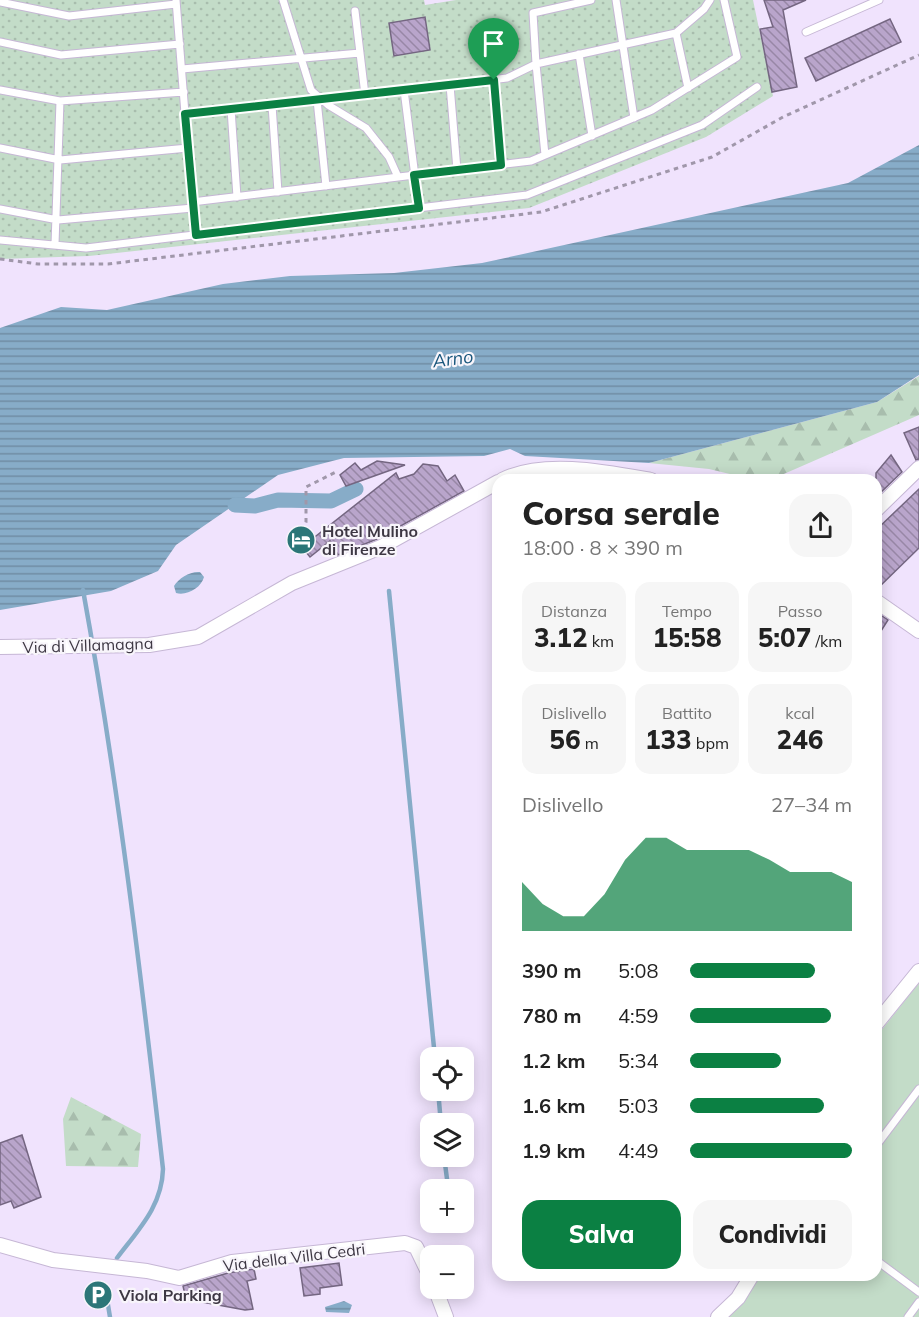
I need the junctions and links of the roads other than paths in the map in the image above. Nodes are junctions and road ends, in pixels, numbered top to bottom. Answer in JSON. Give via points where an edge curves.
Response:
{"nodes":[{"id":1,"x":283,"y":0,"type":"edge"},
{"id":2,"x":591,"y":0,"type":"edge"},
{"id":3,"x":616,"y":0,"type":"edge"},
{"id":4,"x":710,"y":0,"type":"edge"},
{"id":5,"x":724,"y":0,"type":"edge"},
{"id":6,"x":879,"y":0,"type":"edge"},
{"id":7,"x":0,"y":2,"type":"edge"},
{"id":8,"x":176,"y":2,"type":"edge"},
{"id":9,"x":355,"y":11,"type":"dead end"},
{"id":10,"x":806,"y":32,"type":"dead end"},
{"id":11,"x":676,"y":33,"type":"junction"},
{"id":12,"x":0,"y":42,"type":"edge"},
{"id":13,"x":623,"y":43,"type":"junction"},
{"id":14,"x":180,"y":44,"type":"junction"},
{"id":15,"x":360,"y":53,"type":"junction"},
{"id":16,"x":579,"y":54,"type":"junction"},
{"id":17,"x":300,"y":58,"type":"junction"},
{"id":18,"x":536,"y":64,"type":"junction"},
{"id":19,"x":182,"y":69,"type":"junction"},
{"id":20,"x":494,"y":80,"type":"junction"},
{"id":21,"x":450,"y":85,"type":"junction"},
{"id":22,"x":757,"y":87,"type":"dead end"},
{"id":23,"x":688,"y":88,"type":"junction"},
{"id":24,"x":0,"y":90,"type":"edge"},
{"id":25,"x":404,"y":90,"type":"junction"},
{"id":26,"x":184,"y":92,"type":"junction"},
{"id":27,"x":365,"y":95,"type":"junction"},
{"id":28,"x":319,"y":100,"type":"junction"},
{"id":29,"x":60,"y":101,"type":"junction"},
{"id":30,"x":272,"y":105,"type":"junction"},
{"id":31,"x":231,"y":109,"type":"junction"},
{"id":32,"x":185,"y":114,"type":"junction"},
{"id":33,"x":634,"y":117,"type":"junction"},
{"id":34,"x":592,"y":136,"type":"junction"},
{"id":35,"x":0,"y":148,"type":"edge"},
{"id":36,"x":188,"y":148,"type":"junction"},
{"id":37,"x":545,"y":155,"type":"junction"},
{"id":38,"x":60,"y":160,"type":"junction"},
{"id":39,"x":501,"y":165,"type":"junction"},
{"id":40,"x":457,"y":170,"type":"junction"},
{"id":41,"x":414,"y":175,"type":"junction"},
{"id":42,"x":398,"y":177,"type":"junction"},
{"id":43,"x":326,"y":186,"type":"junction"},
{"id":44,"x":278,"y":192,"type":"junction"},
{"id":45,"x":237,"y":196,"type":"junction"},
{"id":46,"x":193,"y":205,"type":"junction"},
{"id":47,"x":419,"y":208,"type":"junction"},
{"id":48,"x":0,"y":209,"type":"edge"},
{"id":49,"x":58,"y":220,"type":"junction"},
{"id":50,"x":196,"y":235,"type":"junction"},
{"id":51,"x":0,"y":240,"type":"edge"},
{"id":52,"x":56,"y":244,"type":"junction"},
{"id":53,"x":919,"y":468,"type":"edge"},
{"id":54,"x":517,"y":474,"type":"edge"},
{"id":55,"x":600,"y":474,"type":"edge"},
{"id":56,"x":492,"y":485,"type":"edge"},
{"id":57,"x":882,"y":504,"type":"edge"},
{"id":58,"x":882,"y":605,"type":"edge"},
{"id":59,"x":919,"y":632,"type":"edge"},
{"id":60,"x":0,"y":647,"type":"edge"},
{"id":61,"x":919,"y":971,"type":"edge"},
{"id":62,"x":882,"y":1017,"type":"edge"},
{"id":63,"x":919,"y":1089,"type":"edge"},
{"id":64,"x":882,"y":1138,"type":"edge"},
{"id":65,"x":0,"y":1245,"type":"edge"},
{"id":66,"x":420,"y":1255,"type":"edge"},
{"id":67,"x":882,"y":1264,"type":"edge"},
{"id":68,"x":748,"y":1281,"type":"edge"},
{"id":69,"x":919,"y":1292,"type":"edge"},
{"id":70,"x":439,"y":1299,"type":"edge"},
{"id":71,"x":919,"y":1302,"type":"edge"},
{"id":72,"x":909,"y":1315,"type":"edge"},
{"id":73,"x":446,"y":1317,"type":"edge"},
{"id":74,"x":718,"y":1317,"type":"edge"}],
"edges":[{"from":1,"to":17,"type":"lane"},
{"from":2,"to":18,"type":"lane","via":[[533,13]]},
{"from":3,"to":13,"type":"lane"},
{"from":4,"to":11,"type":"lane"},
{"from":5,"to":23,"type":"lane","via":[[737,57]]},
{"from":6,"to":10,"type":"lane"},
{"from":7,"to":8,"type":"lane","via":[[69,16]]},
{"from":8,"to":14,"type":"lane"},
{"from":9,"to":15,"type":"lane"},
{"from":11,"to":13,"type":"lane"},
{"from":11,"to":23,"type":"lane"},
{"from":12,"to":14,"type":"lane","via":[[61,55]]},
{"from":13,"to":16,"type":"lane"},
{"from":13,"to":33,"type":"lane"},
{"from":14,"to":19,"type":"lane"},
{"from":15,"to":17,"type":"lane"},
{"from":15,"to":27,"type":"lane"},
{"from":16,"to":18,"type":"lane"},
{"from":16,"to":34,"type":"lane"},
{"from":17,"to":19,"type":"lane"},
{"from":17,"to":28,"type":"lane"},
{"from":18,"to":20,"type":"lane"},
{"from":18,"to":37,"type":"lane"},
{"from":19,"to":26,"type":"lane"},
{"from":20,"to":21,"type":"lane"},
{"from":20,"to":39,"type":"lane"},
{"from":21,"to":25,"type":"lane"},
{"from":21,"to":40,"type":"lane"},
{"from":22,"to":47,"type":"lane","via":[[702,125],[527,195]]},
{"from":23,"to":33,"type":"lane"},
{"from":24,"to":29,"type":"lane"},
{"from":25,"to":27,"type":"lane"},
{"from":25,"to":41,"type":"lane"},
{"from":26,"to":29,"type":"lane"},
{"from":26,"to":32,"type":"lane"},
{"from":27,"to":28,"type":"lane"},
{"from":28,"to":30,"type":"lane"},
{"from":28,"to":42,"type":"lane","via":[[366,128],[389,157]]},
{"from":28,"to":43,"type":"lane"},
{"from":29,"to":38,"type":"lane"},
{"from":30,"to":31,"type":"lane"},
{"from":30,"to":44,"type":"lane"},
{"from":31,"to":32,"type":"lane"},
{"from":31,"to":45,"type":"lane"},
{"from":32,"to":36,"type":"lane"},
{"from":33,"to":34,"type":"lane"},
{"from":34,"to":37,"type":"lane"},
{"from":35,"to":38,"type":"lane"},
{"from":36,"to":38,"type":"lane"},
{"from":36,"to":46,"type":"lane"},
{"from":37,"to":39,"type":"lane"},
{"from":38,"to":49,"type":"lane"},
{"from":39,"to":40,"type":"lane"},
{"from":40,"to":41,"type":"lane"},
{"from":41,"to":42,"type":"lane"},
{"from":41,"to":47,"type":"lane"},
{"from":42,"to":43,"type":"lane"},
{"from":43,"to":44,"type":"lane"},
{"from":44,"to":45,"type":"lane"},
{"from":45,"to":46,"type":"lane"},
{"from":46,"to":49,"type":"lane"},
{"from":46,"to":50,"type":"lane"},
{"from":47,"to":50,"type":"lane"},
{"from":48,"to":49,"type":"lane"},
{"from":49,"to":52,"type":"lane"},
{"from":50,"to":52,"type":"lane","via":[[86,248]]},
{"from":51,"to":52,"type":"lane"},
{"from":53,"to":57,"type":"street"},
{"from":54,"to":55,"type":"street","via":[[530,469],[557,469]]},
{"from":56,"to":60,"type":"street","name":"Via di Villamagna","via":[[381,547],[292,582],[198,637],[149,645]]},
{"from":58,"to":59,"type":"street"},
{"from":61,"to":62,"type":"street"},
{"from":63,"to":64,"type":"lane"},
{"from":65,"to":66,"type":"street","name":"Via della Villa Cedri","via":[[53,1260],[178,1278],[232,1262],[405,1243],[416,1247]]},
{"from":67,"to":69,"type":"lane"},
{"from":68,"to":74,"type":"street","via":[[738,1298]]},
{"from":70,"to":73,"type":"street"},
{"from":71,"to":72,"type":"lane"}]}
